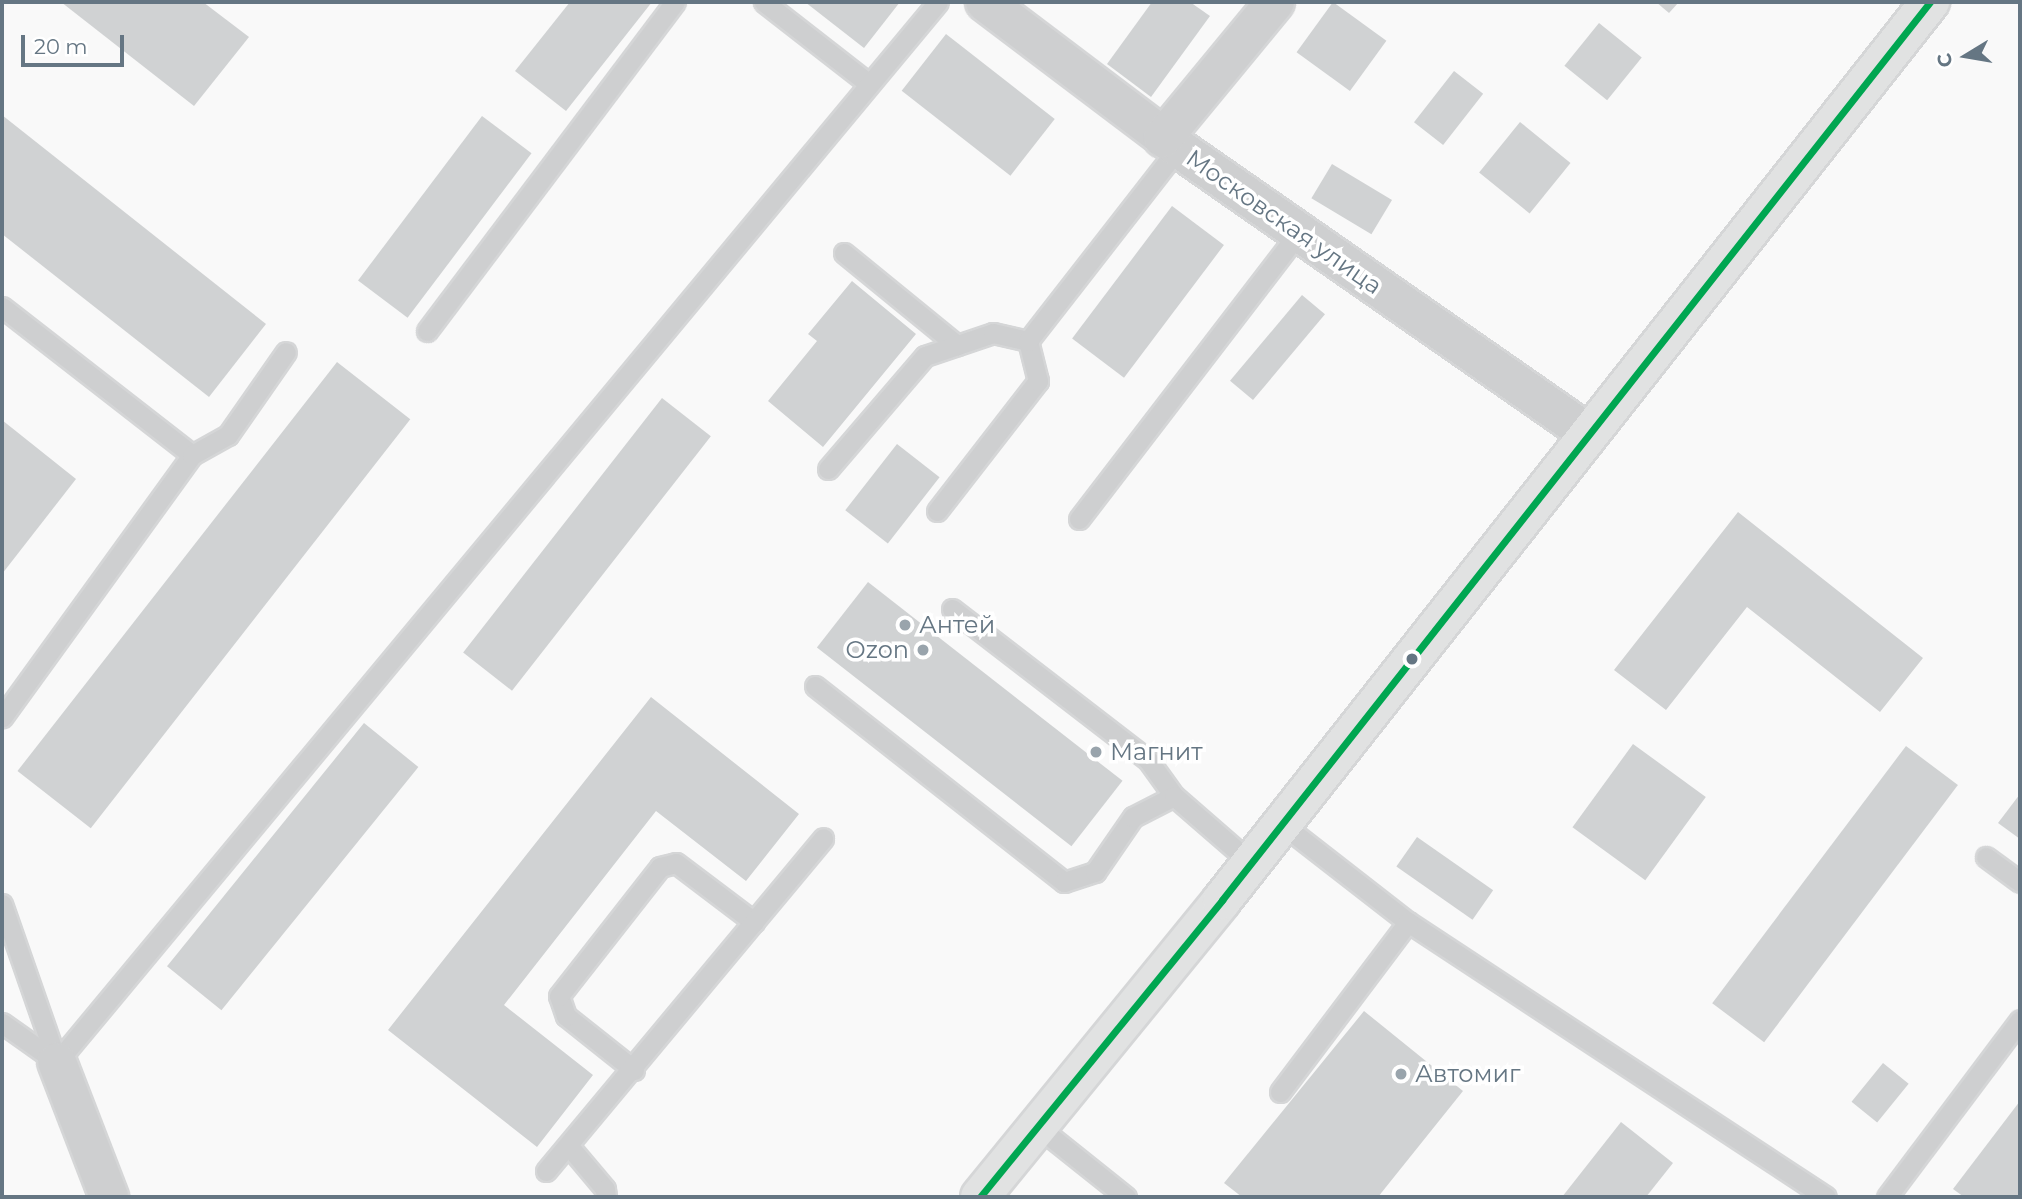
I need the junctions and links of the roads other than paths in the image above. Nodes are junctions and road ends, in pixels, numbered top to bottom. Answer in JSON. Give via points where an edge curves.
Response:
{"nodes":[{"id":1,"x":675,"y":2,"type":"edge"},
{"id":2,"x":764,"y":2,"type":"edge"},
{"id":3,"x":938,"y":2,"type":"edge"},
{"id":4,"x":985,"y":2,"type":"edge"},
{"id":5,"x":1275,"y":2,"type":"edge"},
{"id":6,"x":1930,"y":2,"type":"edge"},
{"id":7,"x":868,"y":83,"type":"junction"},
{"id":8,"x":1170,"y":143,"type":"junction"},
{"id":9,"x":1299,"y":232,"type":"junction"},
{"id":10,"x":844,"y":253,"type":"dead end"},
{"id":11,"x":2,"y":307,"type":"edge"},
{"id":12,"x":427,"y":331,"type":"dead end"},
{"id":13,"x":1028,"y":341,"type":"junction"},
{"id":14,"x":957,"y":345,"type":"junction"},
{"id":15,"x":286,"y":352,"type":"dead end"},
{"id":16,"x":1589,"y":434,"type":"junction"},
{"id":17,"x":192,"y":455,"type":"junction"},
{"id":18,"x":828,"y":470,"type":"dead end"},
{"id":19,"x":937,"y":511,"type":"dead end"},
{"id":20,"x":1079,"y":519,"type":"dead end"},
{"id":21,"x":952,"y":609,"type":"dead end"},
{"id":22,"x":816,"y":686,"type":"dead end"},
{"id":23,"x":2,"y":717,"type":"edge"},
{"id":24,"x":1174,"y":796,"type":"junction"},
{"id":25,"x":1282,"y":824,"type":"junction"},
{"id":26,"x":823,"y":838,"type":"dead end"},
{"id":27,"x":1986,"y":857,"type":"dead end"},
{"id":28,"x":1251,"y":863,"type":"junction"},
{"id":29,"x":2020,"y":882,"type":"edge"},
{"id":30,"x":2,"y":904,"type":"edge"},
{"id":31,"x":754,"y":922,"type":"junction"},
{"id":32,"x":1408,"y":922,"type":"junction"},
{"id":33,"x":2020,"y":1020,"type":"edge"},
{"id":34,"x":2,"y":1023,"type":"edge"},
{"id":35,"x":57,"y":1062,"type":"junction"},
{"id":36,"x":634,"y":1070,"type":"junction"},
{"id":37,"x":1280,"y":1092,"type":"dead end"},
{"id":38,"x":1037,"y":1126,"type":"junction"},
{"id":39,"x":568,"y":1145,"type":"junction"},
{"id":40,"x":546,"y":1171,"type":"dead end"},
{"id":41,"x":1894,"y":1195,"type":"edge"},
{"id":42,"x":109,"y":1197,"type":"edge"},
{"id":43,"x":606,"y":1197,"type":"edge"},
{"id":44,"x":980,"y":1197,"type":"edge"},
{"id":45,"x":1126,"y":1197,"type":"edge"},
{"id":46,"x":1826,"y":1197,"type":"edge"}],
"edges":[{"from":1,"to":12,"type":"lane"},
{"from":2,"to":7,"type":"lane"},
{"from":3,"to":7,"type":"lane"},
{"from":4,"to":8,"type":"street","name":"Московская улица"},
{"from":5,"to":8,"type":"street"},
{"from":6,"to":16,"type":"main road"},
{"from":7,"to":35,"type":"lane"},
{"from":8,"to":9,"type":"street","name":"Московская улица"},
{"from":8,"to":13,"type":"lane"},
{"from":9,"to":16,"type":"street","name":"Московская улица"},
{"from":9,"to":20,"type":"lane"},
{"from":10,"to":14,"type":"lane"},
{"from":11,"to":17,"type":"lane"},
{"from":13,"to":14,"type":"lane","via":[[993,333]]},
{"from":13,"to":19,"type":"lane","via":[[1038,382]]},
{"from":14,"to":18,"type":"lane","via":[[925,356]]},
{"from":15,"to":17,"type":"lane","via":[[228,435]]},
{"from":16,"to":25,"type":"main road"},
{"from":17,"to":23,"type":"lane"},
{"from":21,"to":24,"type":"lane","via":[[1149,760]]},
{"from":22,"to":24,"type":"lane","via":[[1064,882],[1095,872],[1133,817]]},
{"from":24,"to":28,"type":"lane"},
{"from":25,"to":28,"type":"main road"},
{"from":25,"to":32,"type":"lane"},
{"from":26,"to":31,"type":"lane"},
{"from":27,"to":29,"type":"lane"},
{"from":28,"to":38,"type":"main road"},
{"from":30,"to":35,"type":"lane"},
{"from":31,"to":36,"type":"lane"},
{"from":31,"to":36,"type":"lane","via":[[676,863],[660,867],[559,996],[566,1016]]},
{"from":32,"to":37,"type":"lane"},
{"from":32,"to":46,"type":"lane"},
{"from":33,"to":41,"type":"lane"},
{"from":34,"to":35,"type":"lane"},
{"from":35,"to":42,"type":"street"},
{"from":36,"to":39,"type":"lane"},
{"from":38,"to":44,"type":"main road"},
{"from":38,"to":45,"type":"lane"},
{"from":39,"to":40,"type":"lane"},
{"from":39,"to":43,"type":"lane","via":[[605,1189]]}]}
